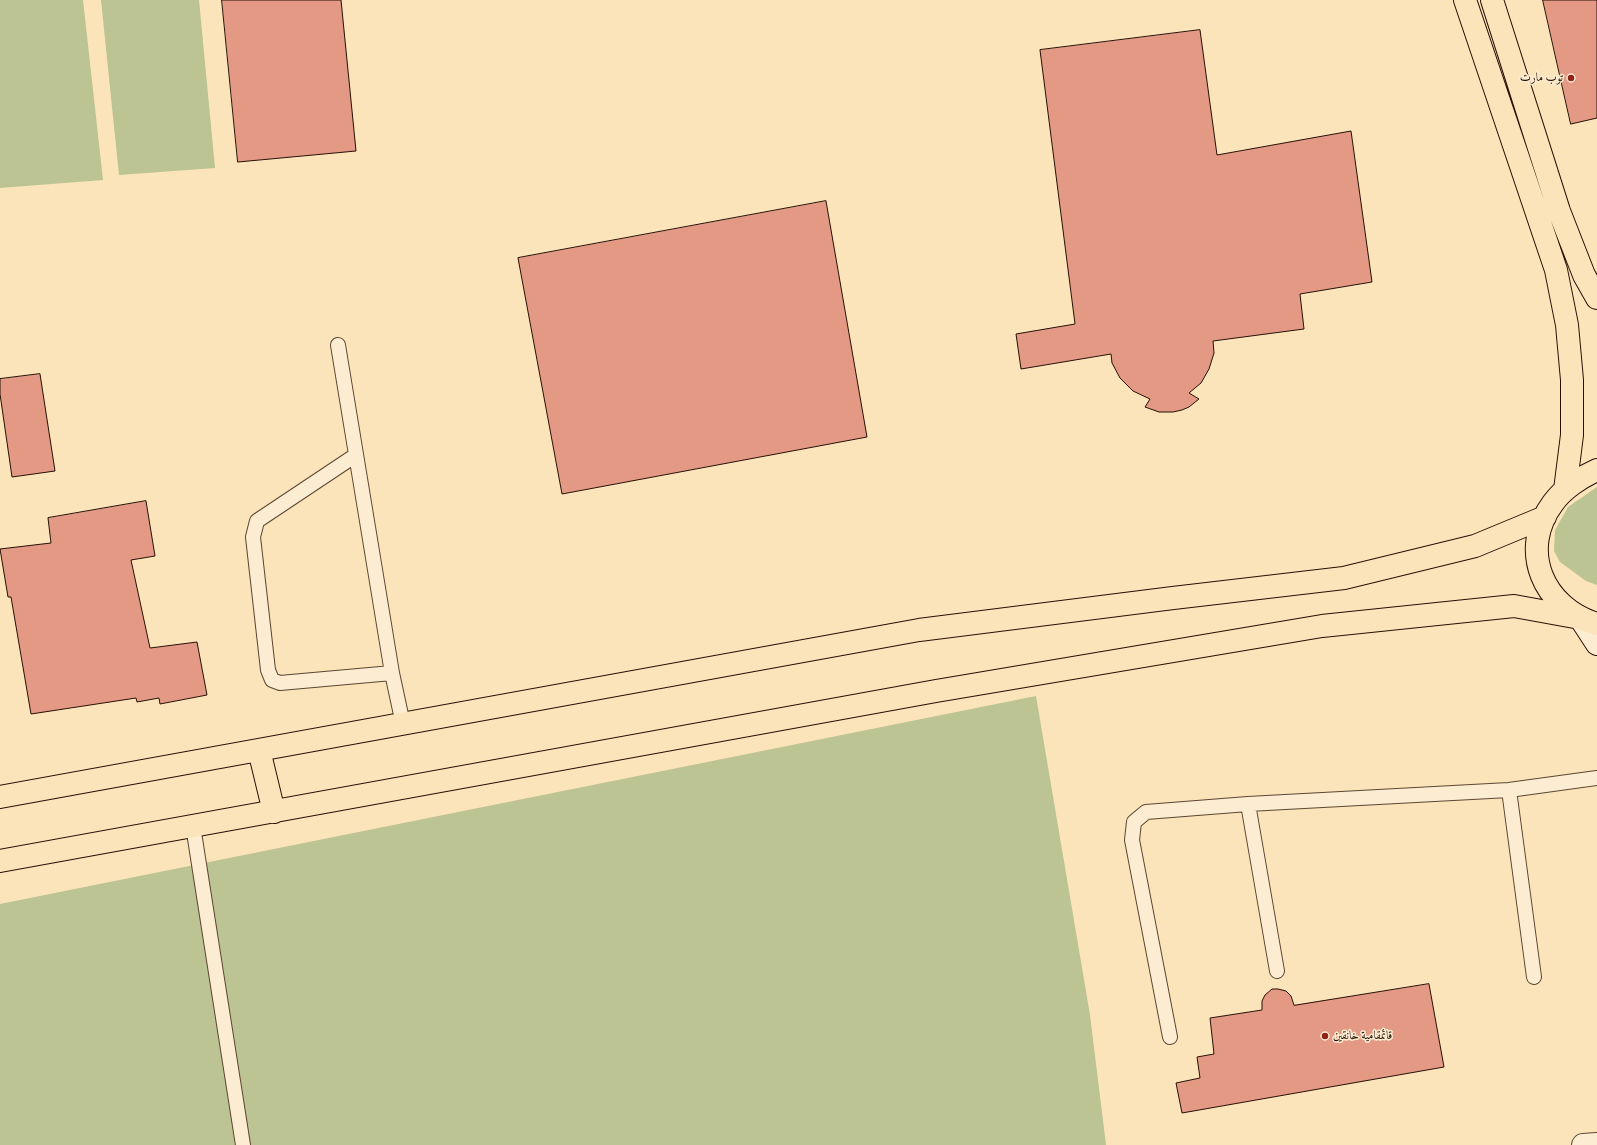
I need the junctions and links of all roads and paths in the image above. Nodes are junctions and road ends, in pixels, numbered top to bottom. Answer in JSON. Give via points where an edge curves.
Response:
{"nodes":[{"id":1,"x":1465,"y":0,"type":"edge"},
{"id":2,"x":1492,"y":0,"type":"edge"},
{"id":3,"x":1597,"y":298,"type":"edge"},
{"id":4,"x":338,"y":345,"type":"dead end"},
{"id":5,"x":356,"y":455,"type":"junction"},
{"id":6,"x":1597,"y":470,"type":"edge"},
{"id":7,"x":1565,"y":490,"type":"junction"},
{"id":8,"x":1545,"y":517,"type":"junction"},
{"id":9,"x":1588,"y":621,"type":"edge"},
{"id":10,"x":1597,"y":644,"type":"edge"},
{"id":11,"x":392,"y":673,"type":"junction"},
{"id":12,"x":403,"y":724,"type":"junction"},
{"id":13,"x":259,"y":750,"type":"junction"},
{"id":14,"x":1597,"y":778,"type":"edge"},
{"id":15,"x":1509,"y":790,"type":"junction"},
{"id":16,"x":0,"y":797,"type":"edge"},
{"id":17,"x":1248,"y":804,"type":"junction"},
{"id":18,"x":274,"y":812,"type":"junction"},
{"id":19,"x":193,"y":826,"type":"junction"},
{"id":20,"x":0,"y":861,"type":"edge"},
{"id":21,"x":1277,"y":971,"type":"dead end"},
{"id":22,"x":1534,"y":977,"type":"dead end"},
{"id":23,"x":1170,"y":1037,"type":"dead end"},
{"id":24,"x":1597,"y":1144,"type":"edge"},
{"id":25,"x":243,"y":1145,"type":"edge"},
{"id":26,"x":1583,"y":1145,"type":"edge"}],
"edges":[{"from":1,"to":7,"type":"main road","via":[[1556,270],[1567,325],[1572,380],[1572,435]]},
{"from":2,"to":3,"type":"main road","via":[[1559,210],[1584,274]]},
{"from":4,"to":5,"type":"lane"},
{"from":5,"to":11,"type":"lane"},
{"from":5,"to":11,"type":"lane","via":[[257,521],[253,537],[268,670],[272,680],[280,683]]},
{"from":6,"to":7,"type":"main road"},
{"from":7,"to":8,"type":"main road","via":[[1553,502]]},
{"from":8,"to":9,"type":"main road","via":[[1539,533],[1537,550],[1543,577],[1554,597],[1566,609]]},
{"from":8,"to":12,"type":"main road","via":[[1475,546],[1344,578],[919,630]]},
{"from":9,"to":10,"type":"main road"},
{"from":9,"to":18,"type":"main road","via":[[1514,606],[1322,626],[944,690]]},
{"from":11,"to":12,"type":"lane"},
{"from":12,"to":13,"type":"main road"},
{"from":13,"to":16,"type":"main road"},
{"from":13,"to":18,"type":"main road"},
{"from":14,"to":15,"type":"lane"},
{"from":15,"to":17,"type":"lane"},
{"from":15,"to":22,"type":"lane"},
{"from":17,"to":21,"type":"lane"},
{"from":17,"to":23,"type":"lane","via":[[1146,812],[1134,822],[1132,840]]},
{"from":18,"to":19,"type":"main road"},
{"from":19,"to":20,"type":"main road"},
{"from":19,"to":25,"type":"lane"},
{"from":24,"to":26,"type":"main road"}]}
